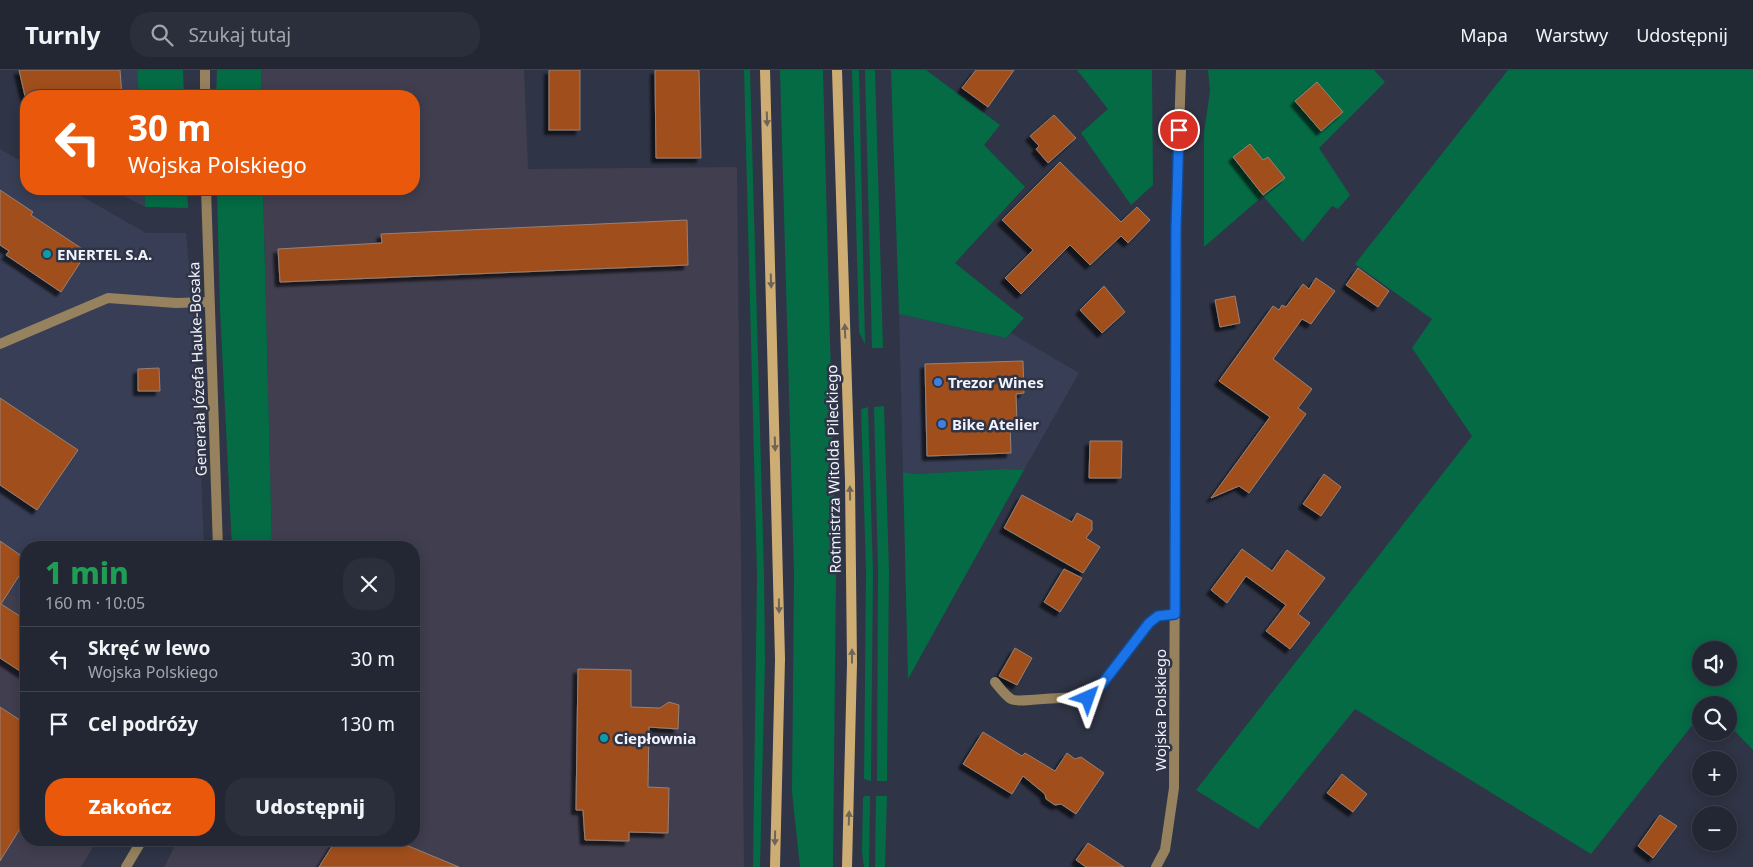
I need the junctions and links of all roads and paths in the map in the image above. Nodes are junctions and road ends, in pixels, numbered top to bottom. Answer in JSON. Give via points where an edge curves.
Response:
{"nodes":[{"id":1,"x":204,"y":70,"type":"edge"},
{"id":2,"x":765,"y":70,"type":"edge"},
{"id":3,"x":837,"y":70,"type":"edge"},
{"id":4,"x":1181,"y":70,"type":"edge"},
{"id":5,"x":205,"y":90,"type":"edge"},
{"id":6,"x":206,"y":195,"type":"edge"},
{"id":7,"x":209,"y":302,"type":"junction"},
{"id":8,"x":0,"y":344,"type":"edge"},
{"id":9,"x":218,"y":541,"type":"edge"},
{"id":10,"x":1175,"y":614,"type":"junction"},
{"id":11,"x":995,"y":682,"type":"dead end"},
{"id":12,"x":138,"y":846,"type":"edge"},
{"id":13,"x":126,"y":867,"type":"edge"},
{"id":14,"x":775,"y":867,"type":"edge"},
{"id":15,"x":847,"y":867,"type":"edge"},
{"id":16,"x":1156,"y":867,"type":"edge"}],
"edges":[{"from":1,"to":5,"type":"street"},
{"from":2,"to":14,"type":"main road","one_way":true,"via":[[780,659]]},
{"from":15,"to":3,"type":"main road","name":"Rotmistrza Witolda Pileckiego","one_way":true,"via":[[852,663],[850,480]]},
{"from":4,"to":10,"type":"street","name":"Wojska Polskiego","via":[[1176,229]]},
{"from":6,"to":7,"type":"street","name":"Generała Józefa Hauke-Bosaka"},
{"from":7,"to":8,"type":"street","via":[[108,298]]},
{"from":7,"to":9,"type":"street","name":"Generała Józefa Hauke-Bosaka"},
{"from":10,"to":11,"type":"street","via":[[1158,616],[1149,623],[1088,698],[1044,697],[1017,702]]},
{"from":10,"to":16,"type":"street","name":"Wojska Polskiego","via":[[1174,788],[1166,850]]},
{"from":12,"to":13,"type":"street"}]}
